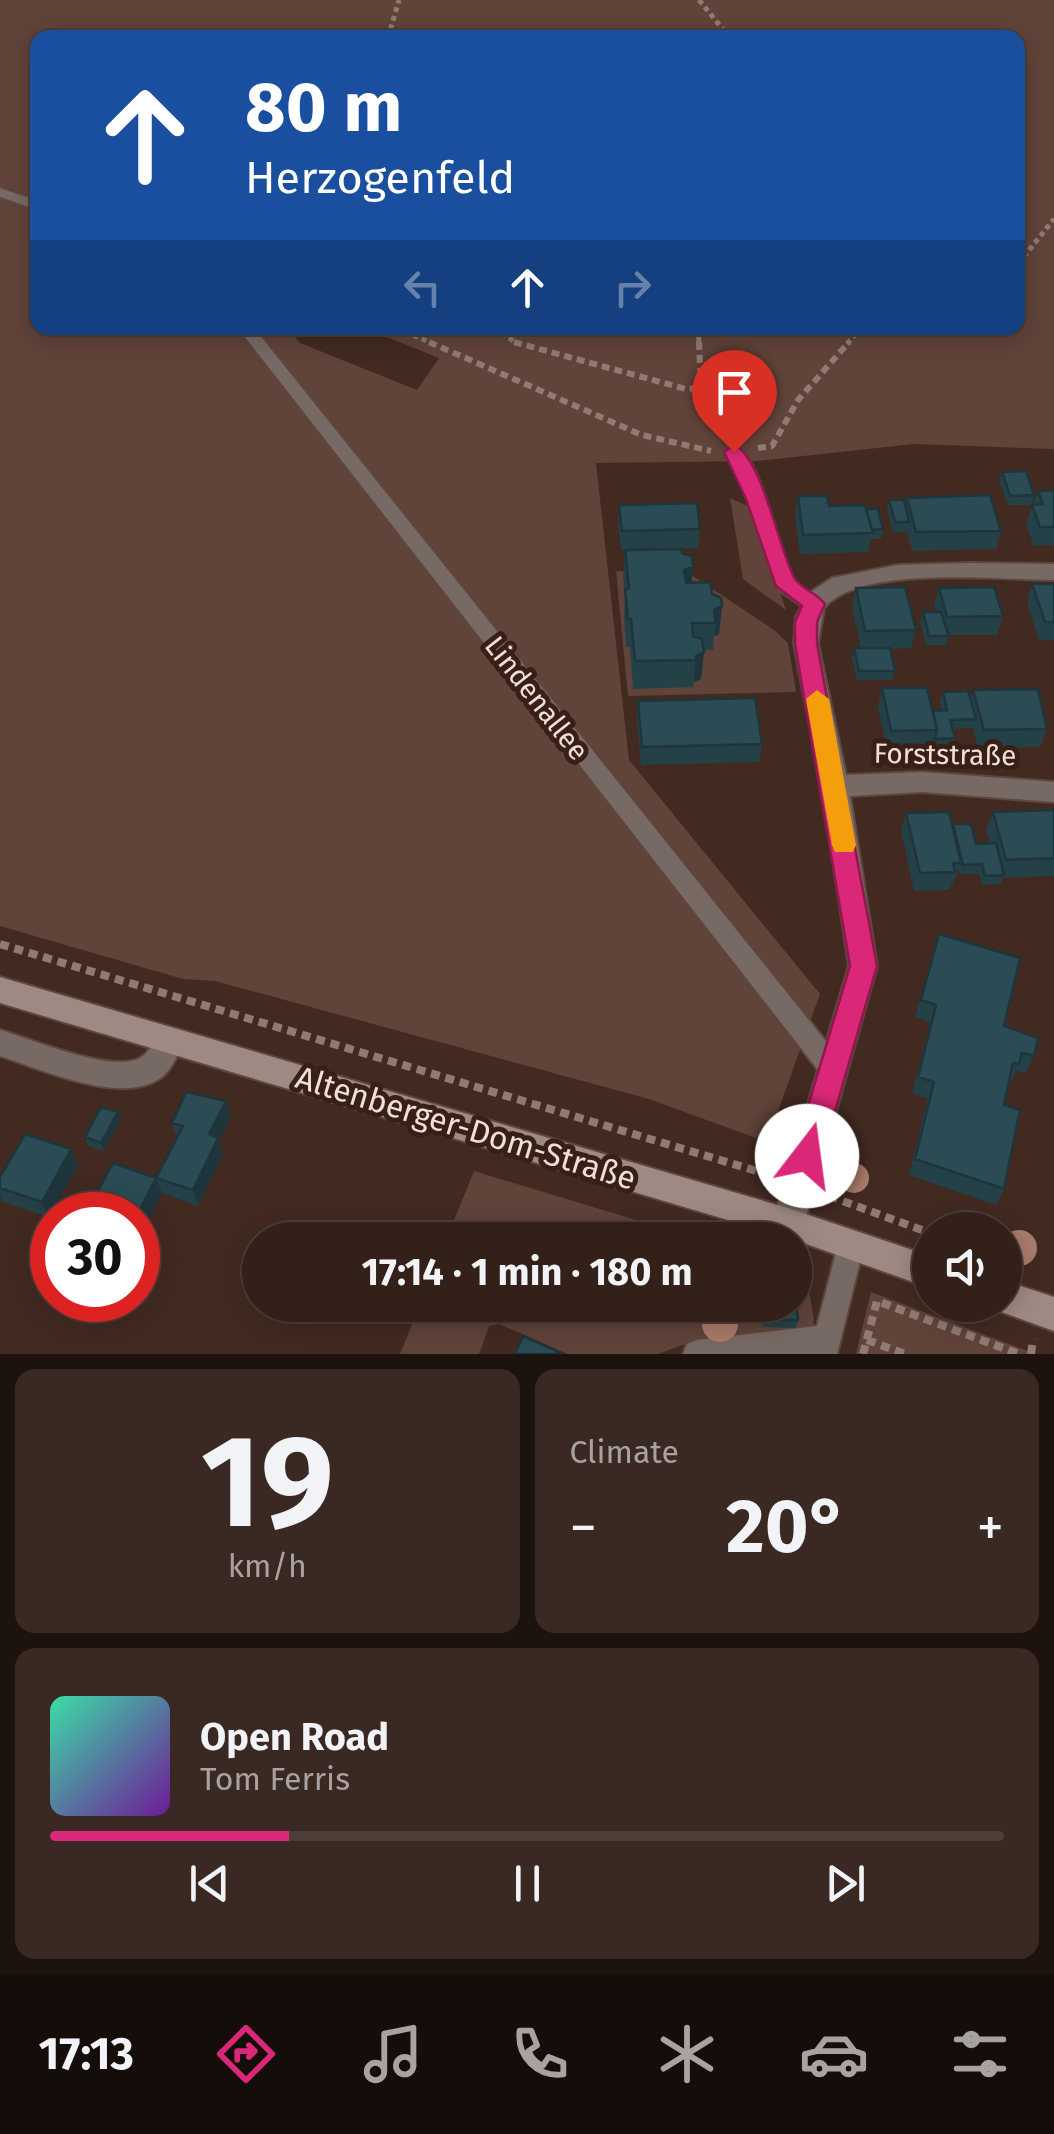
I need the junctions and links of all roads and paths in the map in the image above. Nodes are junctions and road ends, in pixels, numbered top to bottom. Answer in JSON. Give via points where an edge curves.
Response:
{"nodes":[{"id":1,"x":399,"y":0,"type":"edge"},
{"id":2,"x":699,"y":0,"type":"edge"},
{"id":3,"x":390,"y":30,"type":"edge"},
{"id":4,"x":723,"y":30,"type":"edge"},
{"id":5,"x":0,"y":192,"type":"edge"},
{"id":6,"x":30,"y":203,"type":"edge"},
{"id":7,"x":1054,"y":219,"type":"edge"},
{"id":8,"x":1025,"y":255,"type":"edge"},
{"id":9,"x":252,"y":335,"type":"edge"},
{"id":10,"x":412,"y":335,"type":"edge"},
{"id":11,"x":504,"y":335,"type":"edge"},
{"id":12,"x":698,"y":335,"type":"edge"},
{"id":13,"x":855,"y":335,"type":"edge"},
{"id":14,"x":701,"y":388,"type":"junction"},
{"id":15,"x":734,"y":452,"type":"junction"},
{"id":16,"x":1054,"y":572,"type":"edge"},
{"id":17,"x":814,"y":604,"type":"junction"},
{"id":18,"x":834,"y":786,"type":"junction"},
{"id":19,"x":1054,"y":792,"type":"edge"},
{"id":20,"x":0,"y":944,"type":"edge"},
{"id":21,"x":0,"y":990,"type":"edge"},
{"id":22,"x":170,"y":1040,"type":"junction"},
{"id":23,"x":0,"y":1043,"type":"edge"},
{"id":24,"x":831,"y":1067,"type":"junction"},
{"id":25,"x":799,"y":1185,"type":"junction"},
{"id":26,"x":781,"y":1222,"type":"edge"},
{"id":27,"x":789,"y":1222,"type":"edge"},
{"id":28,"x":912,"y":1226,"type":"edge"},
{"id":29,"x":812,"y":1232,"type":"edge"},
{"id":30,"x":851,"y":1245,"type":"junction"},
{"id":31,"x":912,"y":1266,"type":"edge"},
{"id":32,"x":1022,"y":1303,"type":"edge"},
{"id":33,"x":1054,"y":1314,"type":"edge"},
{"id":34,"x":867,"y":1340,"type":"junction"},
{"id":35,"x":825,"y":1346,"type":"edge"},
{"id":36,"x":999,"y":1350,"type":"edge"},
{"id":37,"x":696,"y":1354,"type":"edge"},
{"id":38,"x":863,"y":1354,"type":"edge"},
{"id":39,"x":904,"y":1354,"type":"edge"},
{"id":40,"x":1020,"y":1354,"type":"edge"}],
"edges":[{"from":1,"to":3,"type":"path"},
{"from":2,"to":4,"type":"path"},
{"from":5,"to":6,"type":"lane"},
{"from":7,"to":8,"type":"path"},
{"from":9,"to":24,"type":"lane","name":"Lindenallee"},
{"from":10,"to":15,"type":"path","via":[[642,436]]},
{"from":11,"to":14,"type":"path","via":[[522,348]]},
{"from":12,"to":14,"type":"path"},
{"from":13,"to":15,"type":"path","via":[[798,400],[772,446]]},
{"from":14,"to":15,"type":"path"},
{"from":15,"to":17,"type":"lane","via":[[787,586]]},
{"from":16,"to":17,"type":"street","via":[[880,574],[850,580]]},
{"from":17,"to":18,"type":"street","via":[[806,644]]},
{"from":18,"to":19,"type":"street","name":"Forststraße","via":[[922,782]]},
{"from":18,"to":24,"type":"street","via":[[864,966]]},
{"from":20,"to":25,"type":"path"},
{"from":21,"to":22,"type":"main road","name":"Altenberger-Dom-Straße"},
{"from":22,"to":23,"type":"street","via":[[156,1064],[125,1074]]},
{"from":22,"to":26,"type":"main road","name":"Altenberger-Dom-Straße"},
{"from":24,"to":25,"type":"street"},
{"from":25,"to":27,"type":"street"},
{"from":25,"to":28,"type":"path"},
{"from":29,"to":30,"type":"main road","name":"Altenberger-Dom-Straße"},
{"from":30,"to":31,"type":"main road","name":"Altenberger-Dom-Straße"},
{"from":30,"to":35,"type":"lane"},
{"from":32,"to":33,"type":"main road"},
{"from":34,"to":36,"type":"path","via":[[877,1301]]},
{"from":34,"to":38,"type":"path"},
{"from":34,"to":39,"type":"path"},
{"from":35,"to":37,"type":"lane"},
{"from":36,"to":40,"type":"path"}]}
